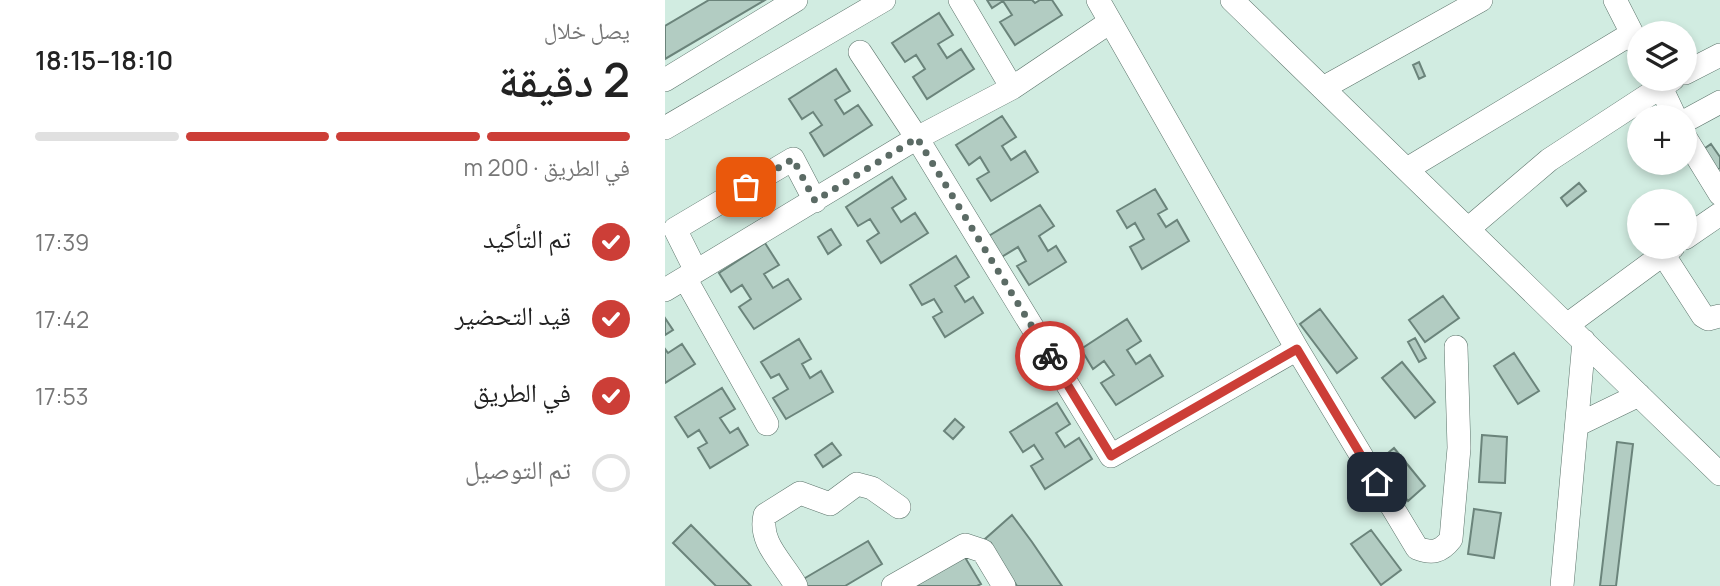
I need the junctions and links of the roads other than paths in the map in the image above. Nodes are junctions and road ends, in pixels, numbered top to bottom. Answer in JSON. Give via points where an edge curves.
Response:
{"nodes":[{"id":1,"x":796,"y":0,"type":"edge"},
{"id":2,"x":884,"y":0,"type":"edge"},
{"id":3,"x":960,"y":0,"type":"edge"},
{"id":4,"x":1098,"y":0,"type":"edge"},
{"id":5,"x":1481,"y":0,"type":"edge"},
{"id":6,"x":1615,"y":0,"type":"edge"},
{"id":7,"x":1235,"y":1,"type":"edge"},
{"id":8,"x":1110,"y":22,"type":"junction"},
{"id":9,"x":1627,"y":25,"type":"edge"},
{"id":10,"x":1627,"y":46,"type":"edge"},
{"id":11,"x":860,"y":52,"type":"dead end"},
{"id":12,"x":1720,"y":55,"type":"edge"},
{"id":13,"x":1697,"y":67,"type":"edge"},
{"id":14,"x":665,"y":80,"type":"edge"},
{"id":15,"x":1012,"y":88,"type":"junction"},
{"id":16,"x":1323,"y":88,"type":"junction"},
{"id":17,"x":1649,"y":91,"type":"edge"},
{"id":18,"x":1720,"y":102,"type":"edge"},
{"id":19,"x":1697,"y":114,"type":"edge"},
{"id":20,"x":665,"y":128,"type":"edge"},
{"id":21,"x":917,"y":138,"type":"junction"},
{"id":22,"x":1697,"y":157,"type":"edge"},
{"id":23,"x":1407,"y":169,"type":"junction"},
{"id":24,"x":1720,"y":194,"type":"edge"},
{"id":25,"x":815,"y":201,"type":"junction"},
{"id":26,"x":1720,"y":214,"type":"edge"},
{"id":27,"x":1468,"y":229,"type":"junction"},
{"id":28,"x":1697,"y":230,"type":"edge"},
{"id":29,"x":1656,"y":259,"type":"edge"},
{"id":30,"x":1673,"y":259,"type":"edge"},
{"id":31,"x":691,"y":275,"type":"junction"},
{"id":32,"x":665,"y":290,"type":"edge"},
{"id":33,"x":1720,"y":316,"type":"edge"},
{"id":34,"x":1567,"y":325,"type":"junction"},
{"id":35,"x":1584,"y":341,"type":"junction"},
{"id":36,"x":1456,"y":347,"type":"dead end"},
{"id":37,"x":1297,"y":349,"type":"junction"},
{"id":38,"x":1639,"y":395,"type":"junction"},
{"id":39,"x":767,"y":424,"type":"dead end"},
{"id":40,"x":1577,"y":425,"type":"junction"},
{"id":41,"x":1720,"y":474,"type":"edge"},
{"id":42,"x":899,"y":507,"type":"dead end"},
{"id":43,"x":796,"y":586,"type":"edge"},
{"id":44,"x":893,"y":586,"type":"edge"},
{"id":45,"x":1004,"y":586,"type":"edge"},
{"id":46,"x":1562,"y":586,"type":"edge"}],
"edges":[{"from":1,"to":14,"type":"street"},
{"from":2,"to":20,"type":"street"},
{"from":3,"to":15,"type":"street"},
{"from":4,"to":8,"type":"street"},
{"from":5,"to":16,"type":"street"},
{"from":6,"to":9,"type":"street"},
{"from":7,"to":16,"type":"street"},
{"from":8,"to":15,"type":"street"},
{"from":8,"to":37,"type":"street"},
{"from":10,"to":23,"type":"street"},
{"from":11,"to":21,"type":"street"},
{"from":12,"to":13,"type":"street"},
{"from":15,"to":21,"type":"street"},
{"from":16,"to":23,"type":"street"},
{"from":17,"to":27,"type":"street","via":[[1549,160]]},
{"from":18,"to":19,"type":"street"},
{"from":21,"to":25,"type":"street"},
{"from":21,"to":37,"type":"street","via":[[1111,456]]},
{"from":22,"to":24,"type":"street"},
{"from":23,"to":27,"type":"street"},
{"from":25,"to":31,"type":"street"},
{"from":25,"to":31,"type":"street","via":[[793,159],[675,229]]},
{"from":26,"to":28,"type":"street"},
{"from":27,"to":34,"type":"street"},
{"from":29,"to":34,"type":"street"},
{"from":30,"to":33,"type":"street","via":[[1703,316]]},
{"from":31,"to":32,"type":"street"},
{"from":31,"to":39,"type":"street"},
{"from":34,"to":35,"type":"street"},
{"from":35,"to":38,"type":"street"},
{"from":35,"to":40,"type":"street"},
{"from":36,"to":37,"type":"street","via":[[1459,448],[1451,539],[1436,552],[1417,548]]},
{"from":38,"to":40,"type":"street"},
{"from":38,"to":41,"type":"street"},
{"from":40,"to":46,"type":"street"},
{"from":42,"to":43,"type":"street","via":[[872,488],[857,484],[830,504],[800,493],[765,515],[764,536]]},
{"from":44,"to":45,"type":"street","via":[[965,545],[983,551]]}]}
